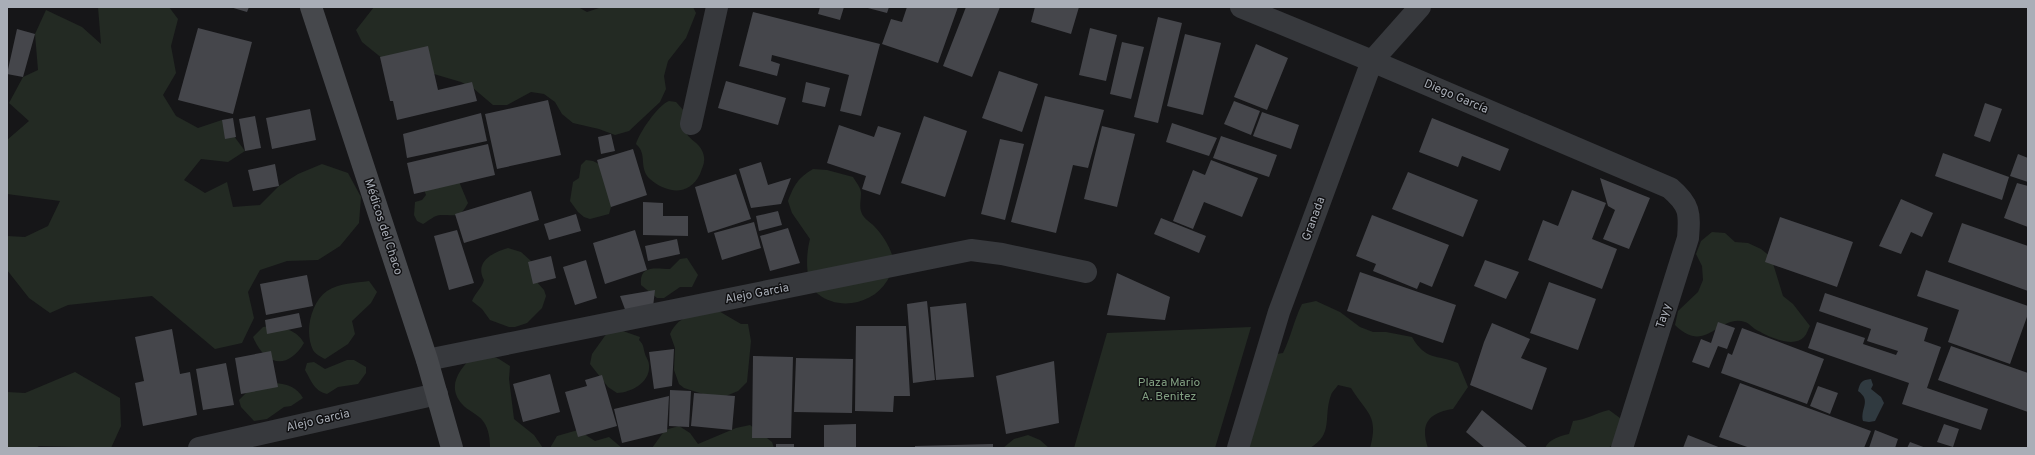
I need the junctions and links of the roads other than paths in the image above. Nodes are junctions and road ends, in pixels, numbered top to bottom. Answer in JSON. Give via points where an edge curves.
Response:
{"nodes":[{"id":1,"x":311,"y":7,"type":"edge"},
{"id":2,"x":718,"y":7,"type":"edge"},
{"id":3,"x":1241,"y":7,"type":"edge"},
{"id":4,"x":1420,"y":7,"type":"edge"},
{"id":5,"x":1372,"y":61,"type":"junction"},
{"id":6,"x":691,"y":124,"type":"dead end"},
{"id":7,"x":1670,"y":188,"type":"joint"},
{"id":8,"x":1086,"y":272,"type":"dead end"},
{"id":9,"x":427,"y":360,"type":"junction"},
{"id":10,"x":437,"y":394,"type":"junction"},
{"id":11,"x":199,"y":448,"type":"edge"},
{"id":12,"x":452,"y":448,"type":"edge"},
{"id":13,"x":1238,"y":448,"type":"edge"},
{"id":14,"x":1622,"y":448,"type":"edge"}],
"edges":[{"from":1,"to":9,"type":"main road","name":"Médicos del Chaco"},
{"from":2,"to":6,"type":"street"},
{"from":3,"to":5,"type":"street","name":"Diego García"},
{"from":4,"to":5,"type":"street","name":"Granada"},
{"from":5,"to":7,"type":"street","name":"Diego García"},
{"from":5,"to":13,"type":"street","name":"Granada","via":[[1280,312]]},
{"from":7,"to":14,"type":"street","name":"Tayy","via":[[1684,199],[1690,217],[1688,238]]},
{"from":8,"to":9,"type":"street","name":"Alejo Garcia","via":[[971,250]]},
{"from":9,"to":10,"type":"main road","name":"Médicos del Chaco"},
{"from":10,"to":11,"type":"street","name":"Alejo Garcia"},
{"from":10,"to":12,"type":"main road","name":"Médicos del Chaco"}]}
